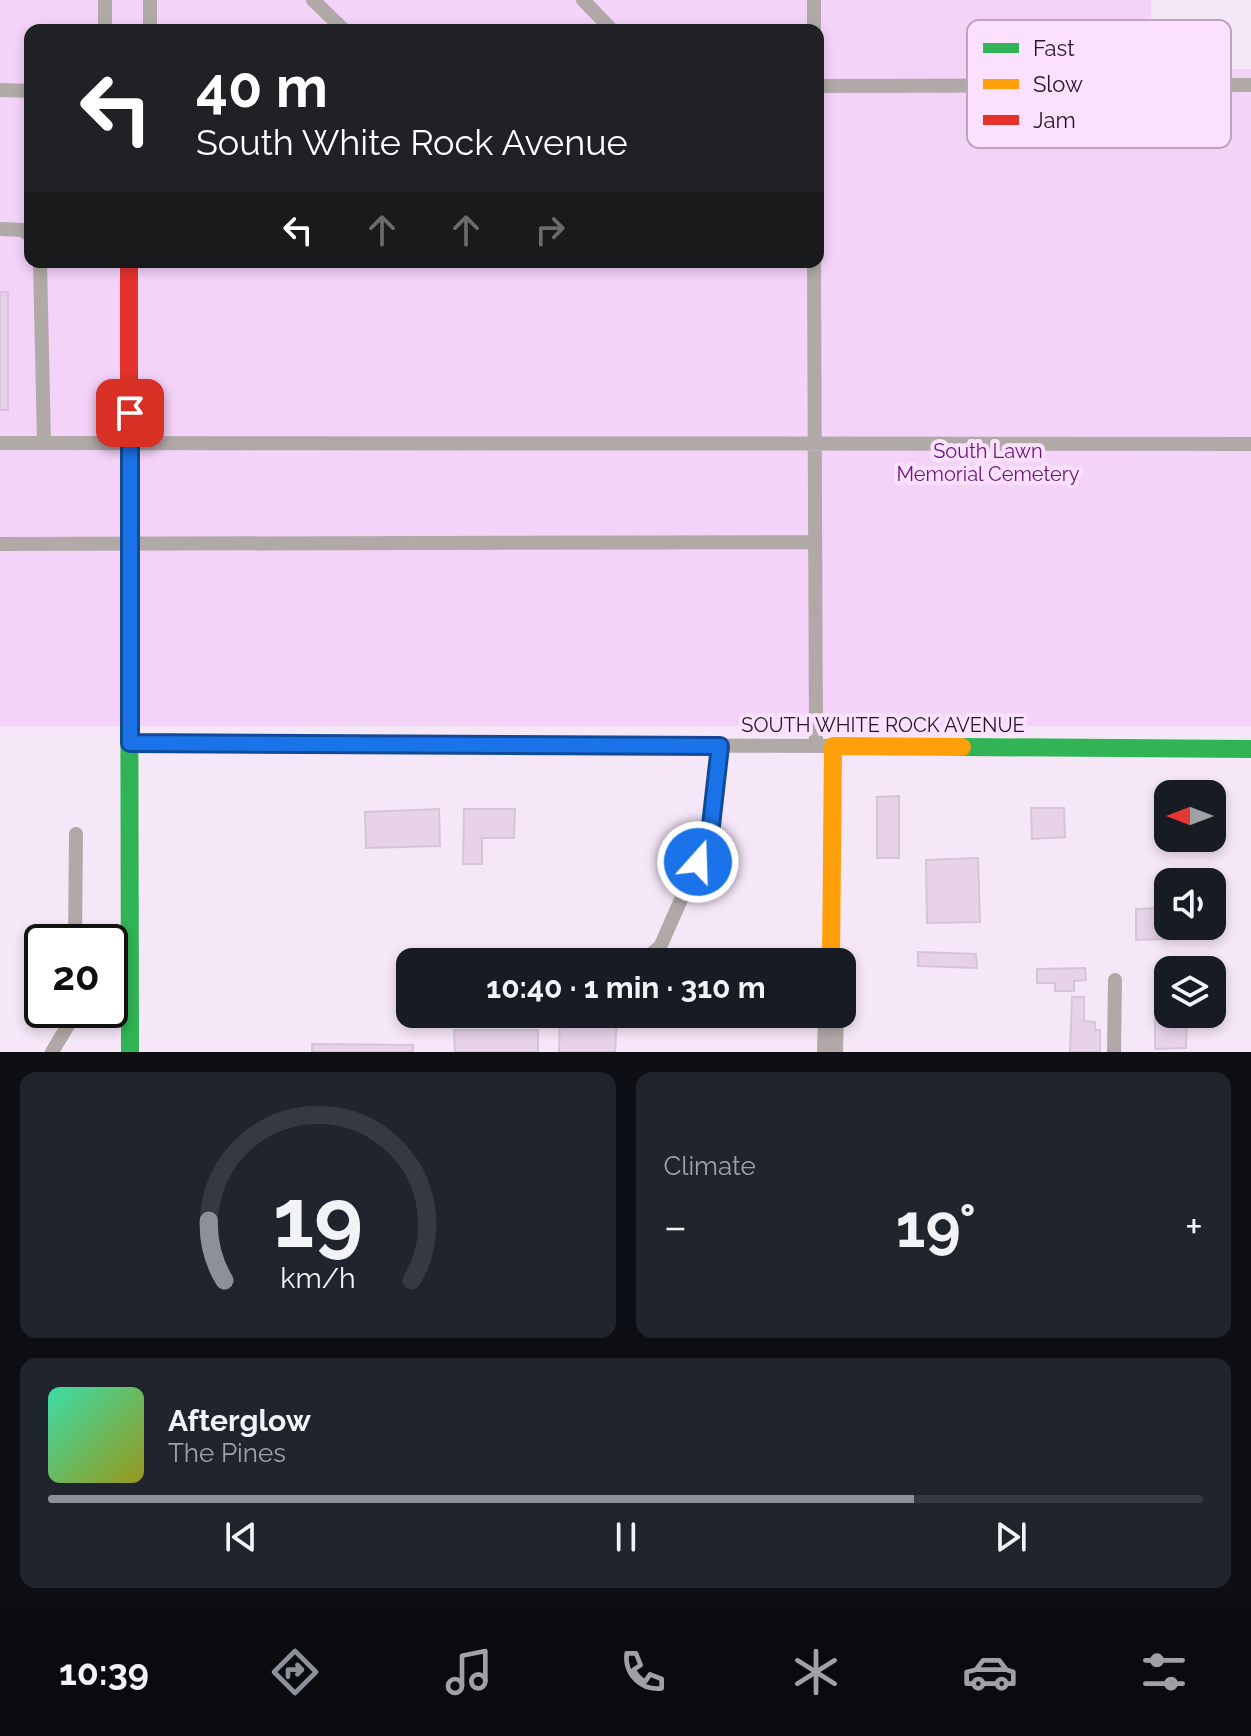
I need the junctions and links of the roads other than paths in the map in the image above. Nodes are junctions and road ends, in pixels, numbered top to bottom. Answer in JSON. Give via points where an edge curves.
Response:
{"nodes":[{"id":1,"x":105,"y":0,"type":"edge"},
{"id":2,"x":150,"y":0,"type":"edge"},
{"id":3,"x":313,"y":0,"type":"edge"},
{"id":4,"x":583,"y":0,"type":"edge"},
{"id":5,"x":814,"y":0,"type":"edge"},
{"id":6,"x":105,"y":24,"type":"edge"},
{"id":7,"x":150,"y":24,"type":"edge"},
{"id":8,"x":338,"y":24,"type":"edge"},
{"id":9,"x":606,"y":24,"type":"edge"},
{"id":10,"x":814,"y":24,"type":"edge"},
{"id":11,"x":1231,"y":85,"type":"edge"},
{"id":12,"x":1251,"y":85,"type":"edge"},
{"id":13,"x":824,"y":86,"type":"edge"},
{"id":14,"x":967,"y":86,"type":"edge"},
{"id":15,"x":0,"y":90,"type":"edge"},
{"id":16,"x":24,"y":91,"type":"edge"},
{"id":17,"x":0,"y":229,"type":"edge"},
{"id":18,"x":24,"y":231,"type":"edge"},
{"id":19,"x":40,"y":268,"type":"edge"},
{"id":20,"x":129,"y":268,"type":"edge"},
{"id":21,"x":814,"y":268,"type":"edge"},
{"id":22,"x":0,"y":443,"type":"edge"},
{"id":23,"x":44,"y":443,"type":"junction"},
{"id":24,"x":130,"y":443,"type":"junction"},
{"id":25,"x":1251,"y":444,"type":"edge"},
{"id":26,"x":815,"y":446,"type":"junction"},
{"id":27,"x":815,"y":542,"type":"junction"},
{"id":28,"x":0,"y":544,"type":"edge"},
{"id":29,"x":130,"y":544,"type":"junction"},
{"id":30,"x":130,"y":743,"type":"junction"},
{"id":31,"x":720,"y":746,"type":"junction"},
{"id":32,"x":824,"y":746,"type":"junction"},
{"id":33,"x":1251,"y":749,"type":"edge"},
{"id":34,"x":76,"y":834,"type":"dead end"},
{"id":35,"x":75,"y":924,"type":"edge"},
{"id":36,"x":659,"y":948,"type":"edge"},
{"id":37,"x":831,"y":948,"type":"edge"},
{"id":38,"x":130,"y":975,"type":"joint"},
{"id":39,"x":1115,"y":980,"type":"dead end"},
{"id":40,"x":66,"y":1028,"type":"edge"},
{"id":41,"x":831,"y":1028,"type":"edge"},
{"id":42,"x":52,"y":1052,"type":"edge"},
{"id":43,"x":130,"y":1052,"type":"edge"},
{"id":44,"x":830,"y":1052,"type":"edge"},
{"id":45,"x":1114,"y":1052,"type":"edge"}],
"edges":[{"from":1,"to":6,"type":"lane"},
{"from":2,"to":7,"type":"lane"},
{"from":3,"to":8,"type":"lane"},
{"from":4,"to":9,"type":"lane"},
{"from":5,"to":10,"type":"lane"},
{"from":11,"to":12,"type":"lane"},
{"from":13,"to":14,"type":"lane"},
{"from":15,"to":16,"type":"lane"},
{"from":17,"to":18,"type":"lane"},
{"from":19,"to":23,"type":"lane"},
{"from":20,"to":24,"type":"street"},
{"from":21,"to":26,"type":"lane"},
{"from":22,"to":23,"type":"lane"},
{"from":23,"to":24,"type":"lane"},
{"from":24,"to":26,"type":"lane"},
{"from":24,"to":29,"type":"street"},
{"from":25,"to":26,"type":"lane"},
{"from":26,"to":27,"type":"lane"},
{"from":27,"to":29,"type":"lane"},
{"from":27,"to":32,"type":"lane"},
{"from":28,"to":29,"type":"lane"},
{"from":29,"to":30,"type":"street"},
{"from":30,"to":31,"type":"lane","name":"SOUTH WHITE ROCK AVENUE"},
{"from":30,"to":38,"type":"street"},
{"from":31,"to":32,"type":"lane","name":"SOUTH WHITE ROCK AVENUE"},
{"from":31,"to":36,"type":"lane","via":[[710,834]]},
{"from":32,"to":33,"type":"street","name":"SOUTH WHITE ROCK AVENUE"},
{"from":32,"to":37,"type":"street"},
{"from":34,"to":35,"type":"lane"},
{"from":38,"to":43,"type":"street"},
{"from":39,"to":45,"type":"lane"},
{"from":40,"to":42,"type":"lane"},
{"from":41,"to":44,"type":"street"}]}
